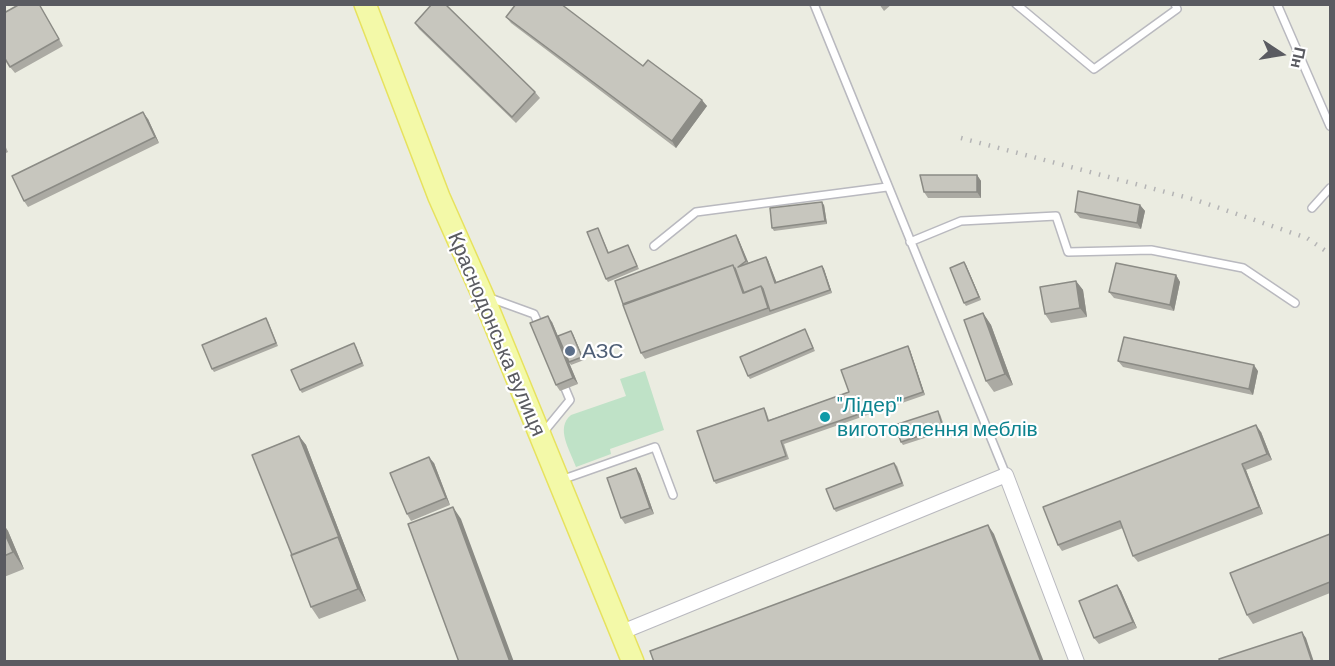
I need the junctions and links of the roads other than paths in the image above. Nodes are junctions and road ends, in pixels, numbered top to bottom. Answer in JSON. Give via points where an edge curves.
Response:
{"nodes":[{"id":1,"x":365,"y":4,"type":"edge"},
{"id":2,"x":814,"y":4,"type":"edge"},
{"id":3,"x":1016,"y":4,"type":"edge"},
{"id":4,"x":1175,"y":4,"type":"edge"},
{"id":5,"x":1278,"y":4,"type":"edge"},
{"id":6,"x":1330,"y":126,"type":"edge"},
{"id":7,"x":887,"y":187,"type":"junction"},
{"id":8,"x":1330,"y":188,"type":"edge"},
{"id":9,"x":1312,"y":208,"type":"dead end"},
{"id":10,"x":910,"y":242,"type":"junction"},
{"id":11,"x":654,"y":246,"type":"dead end"},
{"id":12,"x":483,"y":296,"type":"junction"},
{"id":13,"x":1295,"y":303,"type":"dead end"},
{"id":14,"x":543,"y":336,"type":"edge"},
{"id":15,"x":556,"y":368,"type":"edge"},
{"id":16,"x":541,"y":436,"type":"junction"},
{"id":17,"x":1006,"y":475,"type":"junction"},
{"id":18,"x":558,"y":481,"type":"junction"},
{"id":19,"x":673,"y":495,"type":"dead end"},
{"id":20,"x":622,"y":632,"type":"junction"},
{"id":21,"x":633,"y":662,"type":"edge"},
{"id":22,"x":1077,"y":662,"type":"edge"}],
"edges":[{"from":1,"to":12,"type":"main road","name":"Краснодонська вулиця","via":[[439,197]]},
{"from":2,"to":7,"type":"lane"},
{"from":3,"to":4,"type":"lane","via":[[1094,69],[1177,9]]},
{"from":5,"to":6,"type":"lane"},
{"from":7,"to":10,"type":"lane"},
{"from":7,"to":11,"type":"lane","via":[[696,212]]},
{"from":8,"to":9,"type":"lane"},
{"from":10,"to":13,"type":"lane","via":[[962,221],[1056,216],[1068,252],[1151,250],[1243,268]]},
{"from":10,"to":17,"type":"lane"},
{"from":12,"to":14,"type":"lane","via":[[534,314]]},
{"from":12,"to":16,"type":"main road","name":"Краснодонська вулиця"},
{"from":15,"to":16,"type":"lane","via":[[570,400]]},
{"from":16,"to":18,"type":"main road","name":"Краснодонська вулиця"},
{"from":17,"to":20,"type":"street"},
{"from":17,"to":22,"type":"street"},
{"from":18,"to":19,"type":"lane","via":[[655,447]]},
{"from":18,"to":20,"type":"main road","name":"Краснодонська вулиця"},
{"from":20,"to":21,"type":"main road","name":"Краснодонська вулиця"}]}
